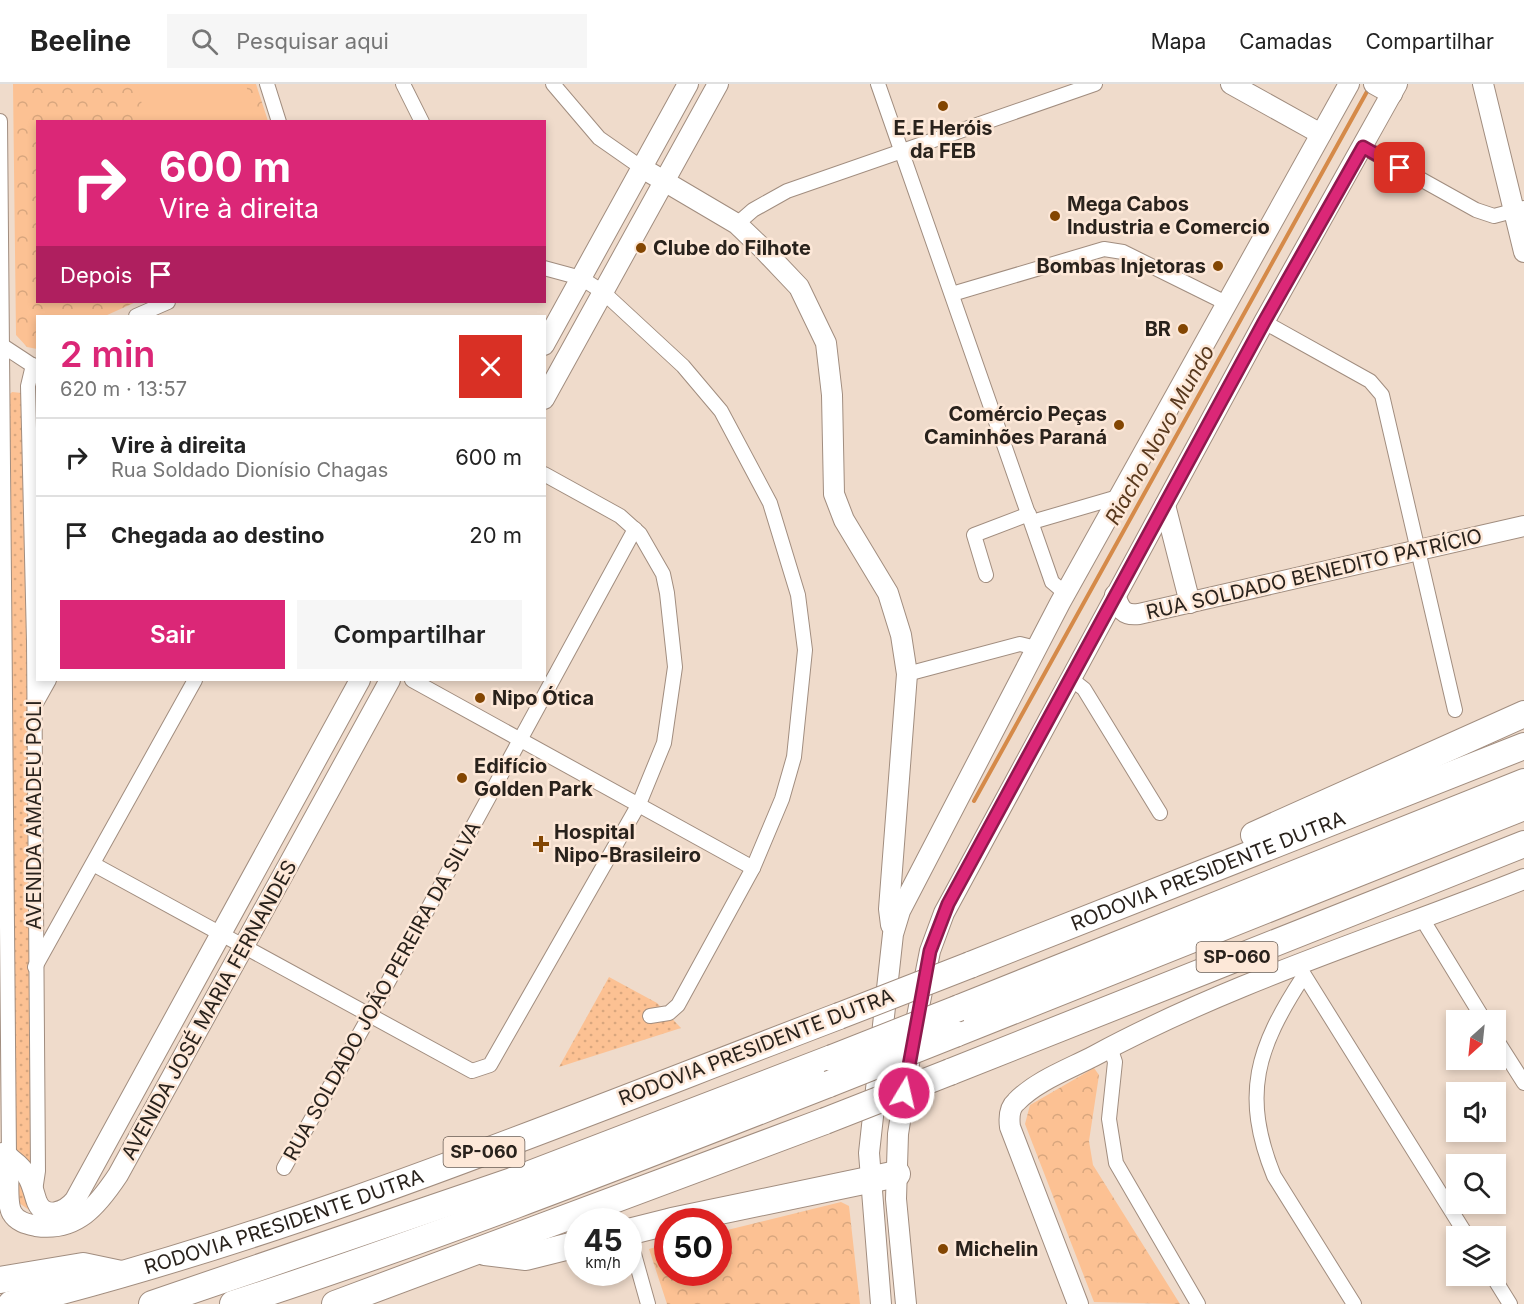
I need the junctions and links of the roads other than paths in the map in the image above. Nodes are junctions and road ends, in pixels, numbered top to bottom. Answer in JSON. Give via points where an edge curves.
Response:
{"nodes":[{"id":1,"x":267,"y":84,"type":"edge"},
{"id":2,"x":403,"y":84,"type":"edge"},
{"id":3,"x":553,"y":84,"type":"edge"},
{"id":4,"x":688,"y":84,"type":"edge"},
{"id":5,"x":718,"y":84,"type":"edge"},
{"id":6,"x":878,"y":84,"type":"edge"},
{"id":7,"x":1095,"y":84,"type":"edge"},
{"id":8,"x":1231,"y":84,"type":"edge"},
{"id":9,"x":1349,"y":84,"type":"edge"},
{"id":10,"x":1484,"y":84,"type":"edge"},
{"id":11,"x":1387,"y":88,"type":"edge"},
{"id":12,"x":278,"y":120,"type":"edge"},
{"id":13,"x":421,"y":120,"type":"edge"},
{"id":14,"x":0,"y":121,"type":"edge"},
{"id":15,"x":1321,"y":134,"type":"junction"},
{"id":16,"x":1363,"y":147,"type":"junction"},
{"id":17,"x":901,"y":151,"type":"junction"},
{"id":18,"x":642,"y":168,"type":"junction"},
{"id":19,"x":664,"y":182,"type":"junction"},
{"id":20,"x":1519,"y":209,"type":"edge"},
{"id":21,"x":737,"y":224,"type":"junction"},
{"id":22,"x":1524,"y":252,"type":"edge"},
{"id":23,"x":546,"y":268,"type":"edge"},
{"id":24,"x":581,"y":278,"type":"junction"},
{"id":25,"x":603,"y":292,"type":"junction"},
{"id":26,"x":952,"y":294,"type":"junction"},
{"id":27,"x":166,"y":303,"type":"edge"},
{"id":28,"x":1226,"y":303,"type":"junction"},
{"id":29,"x":138,"y":315,"type":"edge"},
{"id":30,"x":1264,"y":322,"type":"junction"},
{"id":31,"x":546,"y":341,"type":"edge"},
{"id":32,"x":2,"y":346,"type":"edge"},
{"id":33,"x":36,"y":366,"type":"edge"},
{"id":34,"x":4,"y":392,"type":"junction"},
{"id":35,"x":546,"y":395,"type":"edge"},
{"id":36,"x":29,"y":397,"type":"junction"},
{"id":37,"x":546,"y":475,"type":"edge"},
{"id":38,"x":1118,"y":497,"type":"junction"},
{"id":39,"x":1165,"y":504,"type":"junction"},
{"id":40,"x":1030,"y":518,"type":"junction"},
{"id":41,"x":1524,"y":526,"type":"edge"},
{"id":42,"x":635,"y":529,"type":"junction"},
{"id":43,"x":1418,"y":550,"type":"junction"},
{"id":44,"x":986,"y":575,"type":"dead end"},
{"id":45,"x":1065,"y":593,"type":"junction"},
{"id":46,"x":1115,"y":595,"type":"junction"},
{"id":47,"x":1190,"y":603,"type":"junction"},
{"id":48,"x":36,"y":642,"type":"edge"},
{"id":49,"x":1036,"y":648,"type":"junction"},
{"id":50,"x":907,"y":674,"type":"junction"},
{"id":51,"x":1070,"y":678,"type":"junction"},
{"id":52,"x":48,"y":681,"type":"edge"},
{"id":53,"x":194,"y":681,"type":"edge"},
{"id":54,"x":359,"y":681,"type":"edge"},
{"id":55,"x":389,"y":681,"type":"edge"},
{"id":56,"x":414,"y":681,"type":"edge"},
{"id":57,"x":34,"y":707,"type":"junction"},
{"id":58,"x":1455,"y":710,"type":"dead end"},
{"id":59,"x":1524,"y":714,"type":"edge"},
{"id":60,"x":521,"y":740,"type":"junction"},
{"id":61,"x":1524,"y":746,"type":"edge"},
{"id":62,"x":3,"y":749,"type":"edge"},
{"id":63,"x":1524,"y":782,"type":"edge"},
{"id":64,"x":1423,"y":786,"type":"junction"},
{"id":65,"x":639,"y":804,"type":"junction"},
{"id":66,"x":1524,"y":807,"type":"edge"},
{"id":67,"x":1160,"y":813,"type":"dead end"},
{"id":68,"x":1524,"y":828,"type":"edge"},
{"id":69,"x":1524,"y":844,"type":"edge"},
{"id":70,"x":93,"y":864,"type":"junction"},
{"id":71,"x":753,"y":868,"type":"junction"},
{"id":72,"x":1203,"y":872,"type":"junction"},
{"id":73,"x":1518,"y":886,"type":"edge"},
{"id":74,"x":34,"y":909,"type":"junction"},
{"id":75,"x":1233,"y":910,"type":"junction"},
{"id":76,"x":1421,"y":917,"type":"junction"},
{"id":77,"x":63,"y":918,"type":"junction"},
{"id":78,"x":220,"y":934,"type":"junction"},
{"id":79,"x":893,"y":934,"type":"junction"},
{"id":80,"x":243,"y":947,"type":"junction"},
{"id":81,"x":34,"y":969,"type":"junction"},
{"id":82,"x":1301,"y":971,"type":"junction"},
{"id":83,"x":1478,"y":1010,"type":"edge"},
{"id":84,"x":370,"y":1016,"type":"junction"},
{"id":85,"x":650,"y":1017,"type":"dead end"},
{"id":86,"x":1110,"y":1047,"type":"junction"},
{"id":87,"x":1506,"y":1055,"type":"edge"},
{"id":88,"x":1524,"y":1083,"type":"edge"},
{"id":89,"x":5,"y":1155,"type":"edge"},
{"id":90,"x":284,"y":1168,"type":"dead end"},
{"id":91,"x":897,"y":1174,"type":"junction"},
{"id":92,"x":86,"y":1179,"type":"junction"},
{"id":93,"x":868,"y":1179,"type":"junction"},
{"id":94,"x":108,"y":1191,"type":"junction"},
{"id":95,"x":35,"y":1193,"type":"junction"},
{"id":96,"x":732,"y":1208,"type":"edge"},
{"id":97,"x":1461,"y":1226,"type":"edge"},
{"id":98,"x":564,"y":1248,"type":"edge"},
{"id":99,"x":478,"y":1252,"type":"junction"},
{"id":100,"x":877,"y":1267,"type":"junction"},
{"id":101,"x":125,"y":1274,"type":"junction"},
{"id":102,"x":0,"y":1280,"type":"edge"},
{"id":103,"x":642,"y":1282,"type":"edge"},
{"id":104,"x":1499,"y":1286,"type":"edge"},
{"id":105,"x":11,"y":1304,"type":"edge"},
{"id":106,"x":152,"y":1304,"type":"edge"},
{"id":107,"x":233,"y":1304,"type":"edge"},
{"id":108,"x":335,"y":1304,"type":"edge"},
{"id":109,"x":648,"y":1304,"type":"edge"},
{"id":110,"x":881,"y":1304,"type":"edge"},
{"id":111,"x":897,"y":1304,"type":"edge"},
{"id":112,"x":906,"y":1304,"type":"edge"},
{"id":113,"x":1078,"y":1304,"type":"edge"},
{"id":114,"x":1198,"y":1304,"type":"edge"},
{"id":115,"x":1354,"y":1304,"type":"edge"},
{"id":116,"x":1510,"y":1304,"type":"edge"}],
"edges":[{"from":1,"to":12,"type":"street"},
{"from":2,"to":13,"type":"street"},
{"from":3,"to":18,"type":"street","via":[[599,138]]},
{"from":4,"to":18,"type":"main road"},
{"from":5,"to":19,"type":"main road"},
{"from":6,"to":17,"type":"street"},
{"from":7,"to":17,"type":"street"},
{"from":8,"to":15,"type":"main road"},
{"from":9,"to":15,"type":"main road"},
{"from":10,"to":20,"type":"main road"},
{"from":11,"to":16,"type":"main road"},
{"from":14,"to":32,"type":"street","name":"AVENIDA AMADEU POLI"},
{"from":15,"to":28,"type":"main road"},
{"from":16,"to":20,"type":"street","via":[[1476,210],[1494,216]]},
{"from":16,"to":30,"type":"main road"},
{"from":17,"to":21,"type":"street","via":[[787,191]]},
{"from":17,"to":26,"type":"street"},
{"from":18,"to":19,"type":"main road"},
{"from":18,"to":24,"type":"main road"},
{"from":19,"to":21,"type":"main road"},
{"from":19,"to":25,"type":"main road"},
{"from":20,"to":22,"type":"main road"},
{"from":21,"to":50,"type":"main road","via":[[799,287],[826,343],[832,395],[834,494],[844,520],[888,593],[901,635]]},
{"from":23,"to":24,"type":"street"},
{"from":24,"to":25,"type":"street"},
{"from":24,"to":31,"type":"main road"},
{"from":25,"to":35,"type":"main road"},
{"from":25,"to":71,"type":"street","via":[[683,366],[721,411],[770,503],[798,595],[805,650],[794,757],[768,838]]},
{"from":26,"to":28,"type":"street","via":[[1104,249],[1129,254]]},
{"from":26,"to":40,"type":"street"},
{"from":27,"to":29,"type":"street"},
{"from":28,"to":38,"type":"main road"},
{"from":30,"to":39,"type":"main road"},
{"from":30,"to":43,"type":"street","via":[[1377,387]]},
{"from":32,"to":33,"type":"street"},
{"from":32,"to":34,"type":"street","name":"AVENIDA AMADEU POLI"},
{"from":33,"to":36,"type":"street","name":"AVENIDA AMADEU POLI"},
{"from":34,"to":36,"type":"street","via":[[22,389]]},
{"from":34,"to":62,"type":"street","name":"AVENIDA AMADEU POLI"},
{"from":36,"to":48,"type":"street","name":"AVENIDA AMADEU POLI"},
{"from":37,"to":42,"type":"street","via":[[620,516]]},
{"from":38,"to":40,"type":"street"},
{"from":38,"to":45,"type":"main road"},
{"from":39,"to":46,"type":"main road"},
{"from":39,"to":47,"type":"main road"},
{"from":40,"to":44,"type":"street","via":[[976,532],[973,536]]},
{"from":40,"to":45,"type":"street","via":[[1052,582]]},
{"from":41,"to":43,"type":"main road","name":"RUA SOLDADO BENEDITO PATRÍCIO"},
{"from":42,"to":60,"type":"street","name":"RUA SOLDADO JOÃO PEREIRA DA SILVA"},
{"from":42,"to":65,"type":"street","via":[[663,574],[675,668],[664,743]]},
{"from":43,"to":47,"type":"main road","name":"RUA SOLDADO BENEDITO PATRÍCIO"},
{"from":43,"to":58,"type":"street"},
{"from":45,"to":49,"type":"main road"},
{"from":46,"to":47,"type":"main road","name":"RUA SOLDADO BENEDITO PATRÍCIO","via":[[1121,610],[1129,615]]},
{"from":46,"to":51,"type":"main road"},
{"from":48,"to":57,"type":"street","name":"AVENIDA AMADEU POLI"},
{"from":49,"to":50,"type":"street","via":[[1020,644]]},
{"from":49,"to":79,"type":"main road","via":[[900,910]]},
{"from":50,"to":79,"type":"main road","via":[[889,909]]},
{"from":51,"to":67,"type":"street","via":[[1084,690]]},
{"from":51,"to":91,"type":"main road","via":[[944,912],[927,963],[914,1032],[898,1134]]},
{"from":52,"to":57,"type":"street"},
{"from":53,"to":70,"type":"street"},
{"from":54,"to":78,"type":"main road","name":"AVENIDA JOSÉ MARIA FERNANDES"},
{"from":55,"to":80,"type":"main road","name":"AVENIDA JOSÉ MARIA FERNANDES"},
{"from":56,"to":60,"type":"street"},
{"from":57,"to":74,"type":"street","name":"AVENIDA AMADEU POLI"},
{"from":59,"to":72,"type":"highway","via":[[1268,828],[1226,851]]},
{"from":60,"to":65,"type":"street"},
{"from":60,"to":84,"type":"street","name":"RUA SOLDADO JOÃO PEREIRA DA SILVA"},
{"from":61,"to":64,"type":"highway","name":"RODOVIA PRESIDENTE DUTRA","number":"SP-060"},
{"from":62,"to":89,"type":"street","name":"AVENIDA AMADEU POLI"},
{"from":63,"to":75,"type":"highway","name":"RODOVIA PRESIDENTE DUTRA","number":"SP-060"},
{"from":64,"to":72,"type":"highway","name":"RODOVIA PRESIDENTE DUTRA","number":"SP-060"},
{"from":64,"to":75,"type":"highway","via":[[1408,807],[1245,881]]},
{"from":65,"to":71,"type":"street"},
{"from":65,"to":84,"type":"street","via":[[496,1060],[472,1071]]},
{"from":66,"to":75,"type":"highway","name":"RODOVIA PRESIDENTE DUTRA","number":"SP-060"},
{"from":68,"to":75,"type":"highway","via":[[1267,920]]},
{"from":69,"to":99,"type":"highway","number":"SP-060","bridge":true,"via":[[825,1121]]},
{"from":70,"to":77,"type":"street"},
{"from":70,"to":78,"type":"street"},
{"from":71,"to":85,"type":"street","via":[[678,1005],[669,1013]]},
{"from":72,"to":101,"type":"highway","name":"RODOVIA PRESIDENTE DUTRA","number":"SP-060","bridge":true,"via":[[839,1016],[293,1222]]},
{"from":73,"to":76,"type":"main road"},
{"from":74,"to":77,"type":"street","via":[[48,920]]},
{"from":74,"to":81,"type":"street","name":"AVENIDA AMADEU POLI"},
{"from":75,"to":106,"type":"highway","name":"RODOVIA PRESIDENTE DUTRA","number":"SP-060","bridge":true,"via":[[959,1008],[512,1181]]},
{"from":75,"to":107,"type":"highway","name":"RODOVIA PRESIDENTE DUTRA","number":"SP-060","bridge":true,"via":[[956,1034],[508,1208]]},
{"from":76,"to":82,"type":"main road"},
{"from":76,"to":83,"type":"street"},
{"from":77,"to":81,"type":"street"},
{"from":78,"to":80,"type":"street"},
{"from":78,"to":92,"type":"main road","name":"AVENIDA JOSÉ MARIA FERNANDES"},
{"from":79,"to":93,"type":"main road"},
{"from":80,"to":84,"type":"street"},
{"from":80,"to":94,"type":"main road","name":"AVENIDA JOSÉ MARIA FERNANDES"},
{"from":81,"to":95,"type":"street","name":"AVENIDA AMADEU POLI","via":[[38,1171]]},
{"from":82,"to":86,"type":"main road","via":[[1157,1024]]},
{"from":82,"to":97,"type":"street"},
{"from":82,"to":115,"type":"street","via":[[1258,1067],[1257,1113],[1274,1176]]},
{"from":84,"to":90,"type":"street","name":"RUA SOLDADO JOÃO PEREIRA DA SILVA"},
{"from":86,"to":113,"type":"main road","via":[[1037,1087],[1014,1103],[1010,1113],[1010,1127]]},
{"from":86,"to":114,"type":"street","via":[[1115,1062],[1109,1119],[1116,1163]]},
{"from":87,"to":88,"type":"street"},
{"from":89,"to":94,"type":"main road","name":"AVENIDA JOSÉ MARIA FERNANDES","via":[[10,1208],[25,1224],[61,1226],[75,1221],[88,1215]]},
{"from":89,"to":95,"type":"main road","via":[[29,1178]]},
{"from":91,"to":93,"type":"highway"},
{"from":91,"to":112,"type":"main road"},
{"from":92,"to":94,"type":"main road"},
{"from":92,"to":95,"type":"main road","name":"AVENIDA JOSÉ MARIA FERNANDES","via":[[68,1208],[58,1213],[45,1211]]},
{"from":93,"to":96,"type":"highway"},
{"from":93,"to":100,"type":"main road"},
{"from":98,"to":99,"type":"highway","via":[[526,1257]]},
{"from":99,"to":108,"type":"highway","number":"SP-060"},
{"from":100,"to":110,"type":"main road"},
{"from":100,"to":111,"type":"main road","via":[[893,1280]]},
{"from":101,"to":102,"type":"highway","via":[[83,1266]]},
{"from":101,"to":105,"type":"highway","name":"RODOVIA PRESIDENTE DUTRA","number":"SP-060"},
{"from":103,"to":109,"type":"street"},
{"from":104,"to":116,"type":"street"}]}
